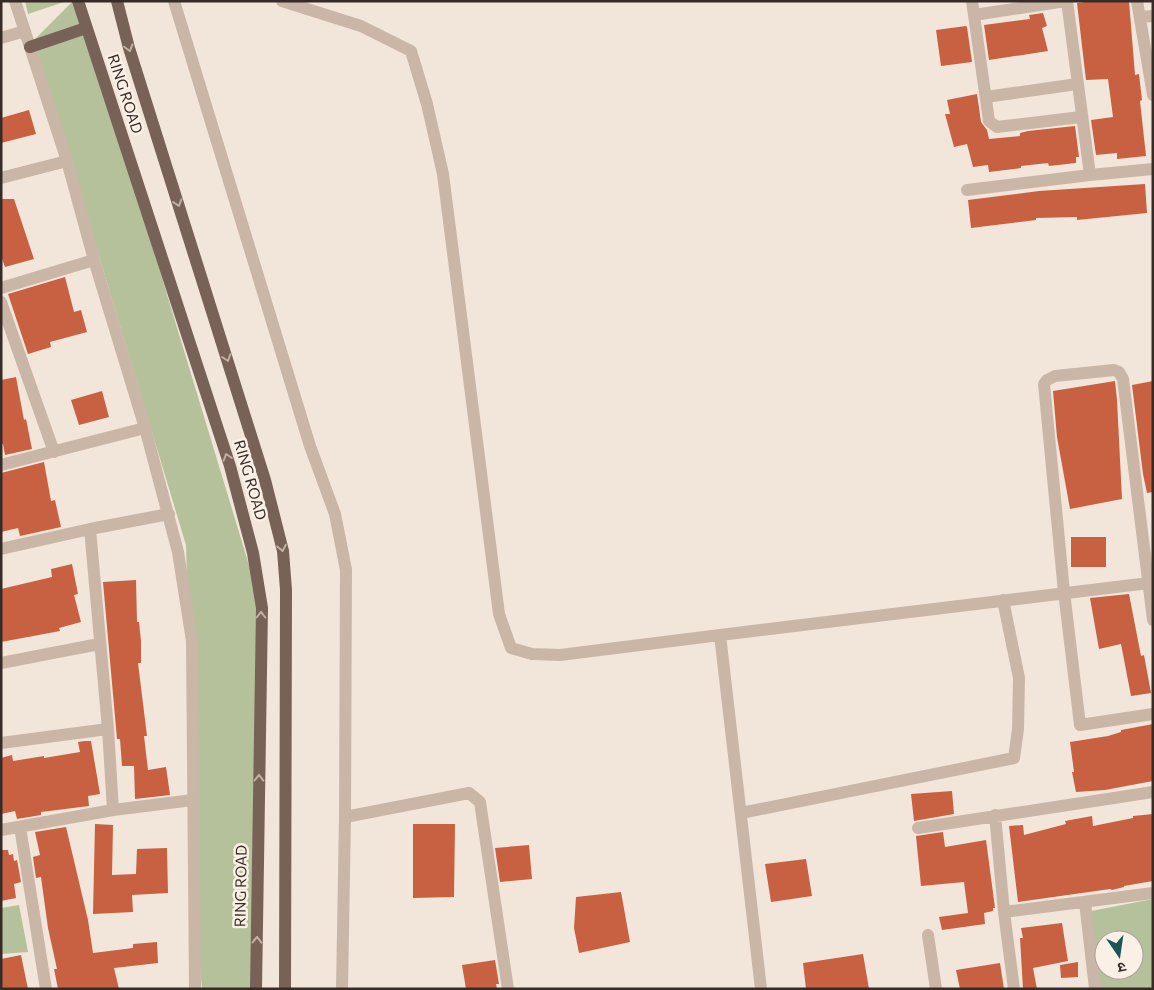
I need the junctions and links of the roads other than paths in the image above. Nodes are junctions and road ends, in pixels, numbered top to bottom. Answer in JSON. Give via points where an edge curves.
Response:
{"nodes":[{"id":1,"x":15,"y":1,"type":"edge"},
{"id":2,"x":78,"y":1,"type":"edge"},
{"id":3,"x":117,"y":1,"type":"edge"},
{"id":4,"x":174,"y":1,"type":"edge"},
{"id":5,"x":282,"y":1,"type":"edge"},
{"id":6,"x":972,"y":1,"type":"edge"},
{"id":7,"x":1067,"y":1,"type":"edge"},
{"id":8,"x":1136,"y":1,"type":"edge"},
{"id":9,"x":974,"y":15,"type":"junction"},
{"id":10,"x":1153,"y":16,"type":"edge"},
{"id":11,"x":1140,"y":17,"type":"junction"},
{"id":12,"x":86,"y":28,"type":"junction"},
{"id":13,"x":25,"y":32,"type":"junction"},
{"id":14,"x":1,"y":38,"type":"edge"},
{"id":15,"x":30,"y":47,"type":"junction"},
{"id":16,"x":1077,"y":84,"type":"junction"},
{"id":17,"x":1153,"y":95,"type":"edge"},
{"id":18,"x":986,"y":97,"type":"junction"},
{"id":19,"x":1081,"y":117,"type":"junction"},
{"id":20,"x":67,"y":161,"type":"junction"},
{"id":21,"x":1153,"y":169,"type":"edge"},
{"id":22,"x":1090,"y":174,"type":"junction"},
{"id":23,"x":1,"y":178,"type":"edge"},
{"id":24,"x":967,"y":190,"type":"dead end"},
{"id":25,"x":94,"y":260,"type":"junction"},
{"id":26,"x":1,"y":288,"type":"edge"},
{"id":27,"x":1,"y":302,"type":"edge"},
{"id":28,"x":145,"y":428,"type":"junction"},
{"id":29,"x":54,"y":452,"type":"junction"},
{"id":30,"x":1,"y":465,"type":"edge"},
{"id":31,"x":169,"y":514,"type":"junction"},
{"id":32,"x":90,"y":529,"type":"junction"},
{"id":33,"x":1,"y":549,"type":"edge"},
{"id":34,"x":1149,"y":584,"type":"junction"},
{"id":35,"x":1064,"y":592,"type":"junction"},
{"id":36,"x":1002,"y":600,"type":"junction"},
{"id":37,"x":1153,"y":620,"type":"edge"},
{"id":38,"x":720,"y":635,"type":"junction"},
{"id":39,"x":99,"y":644,"type":"junction"},
{"id":40,"x":1,"y":663,"type":"edge"},
{"id":41,"x":1153,"y":714,"type":"edge"},
{"id":42,"x":108,"y":729,"type":"junction"},
{"id":43,"x":1,"y":743,"type":"edge"},
{"id":44,"x":1153,"y":792,"type":"edge"},
{"id":45,"x":193,"y":800,"type":"junction"},
{"id":46,"x":113,"y":810,"type":"junction"},
{"id":47,"x":741,"y":813,"type":"junction"},
{"id":48,"x":995,"y":815,"type":"junction"},
{"id":49,"x":345,"y":817,"type":"junction"},
{"id":50,"x":20,"y":827,"type":"junction"},
{"id":51,"x":918,"y":828,"type":"dead end"},
{"id":52,"x":1,"y":830,"type":"edge"},
{"id":53,"x":1153,"y":893,"type":"edge"},
{"id":54,"x":1085,"y":902,"type":"junction"},
{"id":55,"x":1004,"y":912,"type":"junction"},
{"id":56,"x":928,"y":935,"type":"dead end"},
{"id":57,"x":46,"y":989,"type":"edge"},
{"id":58,"x":195,"y":989,"type":"edge"},
{"id":59,"x":256,"y":989,"type":"edge"},
{"id":60,"x":284,"y":989,"type":"edge"},
{"id":61,"x":342,"y":989,"type":"edge"},
{"id":62,"x":508,"y":989,"type":"edge"},
{"id":63,"x":761,"y":989,"type":"edge"},
{"id":64,"x":936,"y":989,"type":"edge"},
{"id":65,"x":1014,"y":989,"type":"edge"},
{"id":66,"x":1095,"y":989,"type":"edge"}],
"edges":[{"from":1,"to":13,"type":"street"},
{"from":2,"to":12,"type":"main road","name":"RING ROAD"},
{"from":3,"to":60,"type":"main road","name":"RING ROAD","one_way":true,"via":[[129,48],[266,480],[283,551],[286,590]]},
{"from":4,"to":49,"type":"street","via":[[310,446],[335,514],[346,570]]},
{"from":5,"to":38,"type":"street","via":[[361,26],[411,51],[443,174],[499,614],[512,648],[532,654],[560,655]]},
{"from":6,"to":9,"type":"street"},
{"from":7,"to":9,"type":"street"},
{"from":7,"to":16,"type":"street"},
{"from":8,"to":11,"type":"street"},
{"from":9,"to":18,"type":"street"},
{"from":10,"to":11,"type":"street"},
{"from":11,"to":17,"type":"street"},
{"from":12,"to":15,"type":"main road"},
{"from":59,"to":12,"type":"main road","name":"RING ROAD","one_way":true,"via":[[262,608],[253,553],[230,466]]},
{"from":13,"to":14,"type":"street"},
{"from":13,"to":15,"type":"street"},
{"from":15,"to":20,"type":"street"},
{"from":16,"to":18,"type":"street"},
{"from":16,"to":19,"type":"street"},
{"from":18,"to":19,"type":"street","via":[[989,121],[997,127]]},
{"from":19,"to":22,"type":"street"},
{"from":20,"to":23,"type":"street"},
{"from":20,"to":25,"type":"street"},
{"from":21,"to":22,"type":"street"},
{"from":22,"to":24,"type":"street"},
{"from":25,"to":26,"type":"street"},
{"from":25,"to":28,"type":"street"},
{"from":27,"to":29,"type":"street"},
{"from":28,"to":29,"type":"street"},
{"from":28,"to":31,"type":"street"},
{"from":29,"to":30,"type":"street"},
{"from":31,"to":32,"type":"street"},
{"from":31,"to":45,"type":"street","via":[[192,641]]},
{"from":32,"to":33,"type":"street"},
{"from":32,"to":39,"type":"street"},
{"from":34,"to":35,"type":"street"},
{"from":34,"to":35,"type":"street","via":[[1123,379],[1114,370],[1055,376],[1044,384]]},
{"from":34,"to":37,"type":"street"},
{"from":35,"to":36,"type":"street"},
{"from":35,"to":41,"type":"street","via":[[1080,725]]},
{"from":36,"to":38,"type":"street"},
{"from":36,"to":47,"type":"street","via":[[1019,678],[1014,758]]},
{"from":38,"to":47,"type":"street"},
{"from":39,"to":40,"type":"street"},
{"from":39,"to":42,"type":"street"},
{"from":42,"to":43,"type":"street"},
{"from":42,"to":46,"type":"street"},
{"from":44,"to":48,"type":"street"},
{"from":45,"to":46,"type":"street"},
{"from":45,"to":58,"type":"street"},
{"from":46,"to":50,"type":"street"},
{"from":47,"to":63,"type":"street"},
{"from":48,"to":51,"type":"street"},
{"from":48,"to":55,"type":"street"},
{"from":49,"to":61,"type":"street"},
{"from":49,"to":62,"type":"street","via":[[469,793],[480,802]]},
{"from":50,"to":52,"type":"street"},
{"from":50,"to":57,"type":"street"},
{"from":53,"to":54,"type":"street"},
{"from":54,"to":55,"type":"street"},
{"from":54,"to":66,"type":"street"},
{"from":55,"to":65,"type":"street"},
{"from":56,"to":64,"type":"street"}]}
